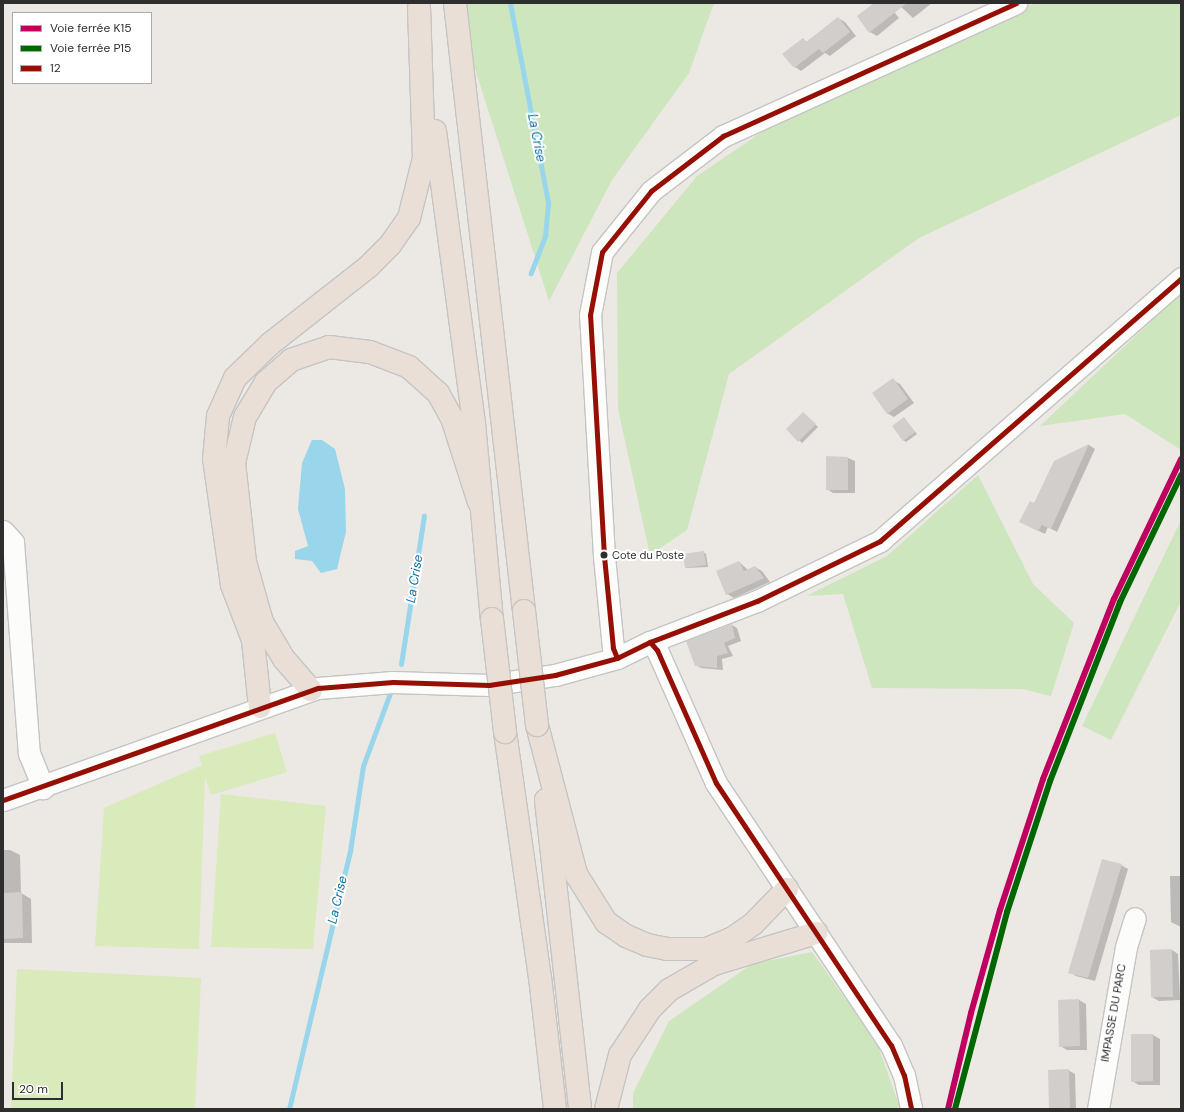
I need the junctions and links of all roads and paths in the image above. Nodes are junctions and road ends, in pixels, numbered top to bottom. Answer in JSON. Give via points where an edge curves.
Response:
{"nodes":[{"id":1,"x":455,"y":3,"type":"edge"},
{"id":2,"x":1016,"y":3,"type":"edge"},
{"id":3,"x":418,"y":6,"type":"edge"},
{"id":4,"x":1181,"y":278,"type":"edge"},
{"id":5,"x":479,"y":502,"type":"junction"},
{"id":6,"x":3,"y":531,"type":"edge"},
{"id":7,"x":650,"y":642,"type":"junction"},
{"id":8,"x":617,"y":658,"type":"junction"},
{"id":9,"x":311,"y":690,"type":"junction"},
{"id":10,"x":260,"y":707,"type":"junction"},
{"id":11,"x":537,"y":725,"type":"junction"},
{"id":12,"x":43,"y":788,"type":"junction"},
{"id":13,"x":3,"y":800,"type":"edge"},
{"id":14,"x":787,"y":889,"type":"junction"},
{"id":15,"x":1135,"y":918,"type":"dead end"},
{"id":16,"x":816,"y":933,"type":"junction"},
{"id":17,"x":555,"y":1109,"type":"edge"},
{"id":18,"x":580,"y":1109,"type":"edge"},
{"id":19,"x":606,"y":1109,"type":"edge"},
{"id":20,"x":911,"y":1109,"type":"edge"},
{"id":21,"x":1098,"y":1109,"type":"edge"}],
"edges":[{"from":1,"to":11,"type":"highway","bridge":true},
{"from":2,"to":8,"type":"street","via":[[723,136],[651,190],[602,252],[590,315],[604,556],[613,648]]},
{"from":3,"to":5,"type":"highway","via":[[474,423]]},
{"from":3,"to":10,"type":"highway","via":[[424,158],[409,218],[390,244],[369,266],[270,344],[235,378],[218,416],[214,459],[230,577],[253,640]]},
{"from":4,"to":7,"type":"street","via":[[880,541],[757,601]]},
{"from":5,"to":9,"type":"highway","via":[[452,418],[438,393],[409,367],[370,352],[329,347],[291,360],[266,382],[244,417],[234,463],[245,562],[262,622],[284,659]]},
{"from":5,"to":17,"type":"highway","bridge":true,"via":[[505,732],[540,976]]},
{"from":6,"to":12,"type":"street","via":[[12,542],[29,753]]},
{"from":7,"to":8,"type":"street"},
{"from":7,"to":14,"type":"street","via":[[657,650],[716,783]]},
{"from":8,"to":9,"type":"street","via":[[555,675],[489,685],[393,682]]},
{"from":9,"to":10,"type":"street"},
{"from":10,"to":12,"type":"street"},
{"from":11,"to":14,"type":"highway","via":[[576,874],[606,922],[626,936],[647,945],[667,949],[707,949],[733,938],[753,924]]},
{"from":11,"to":18,"type":"highway"},
{"from":12,"to":13,"type":"street"},
{"from":14,"to":16,"type":"street"},
{"from":15,"to":21,"type":"street","name":"IMPASSE DU PARC","via":[[1126,947]]},
{"from":16,"to":19,"type":"highway","via":[[714,964],[669,990],[650,1009],[620,1055]]},
{"from":16,"to":20,"type":"street","via":[[891,1045],[904,1075]]}]}
